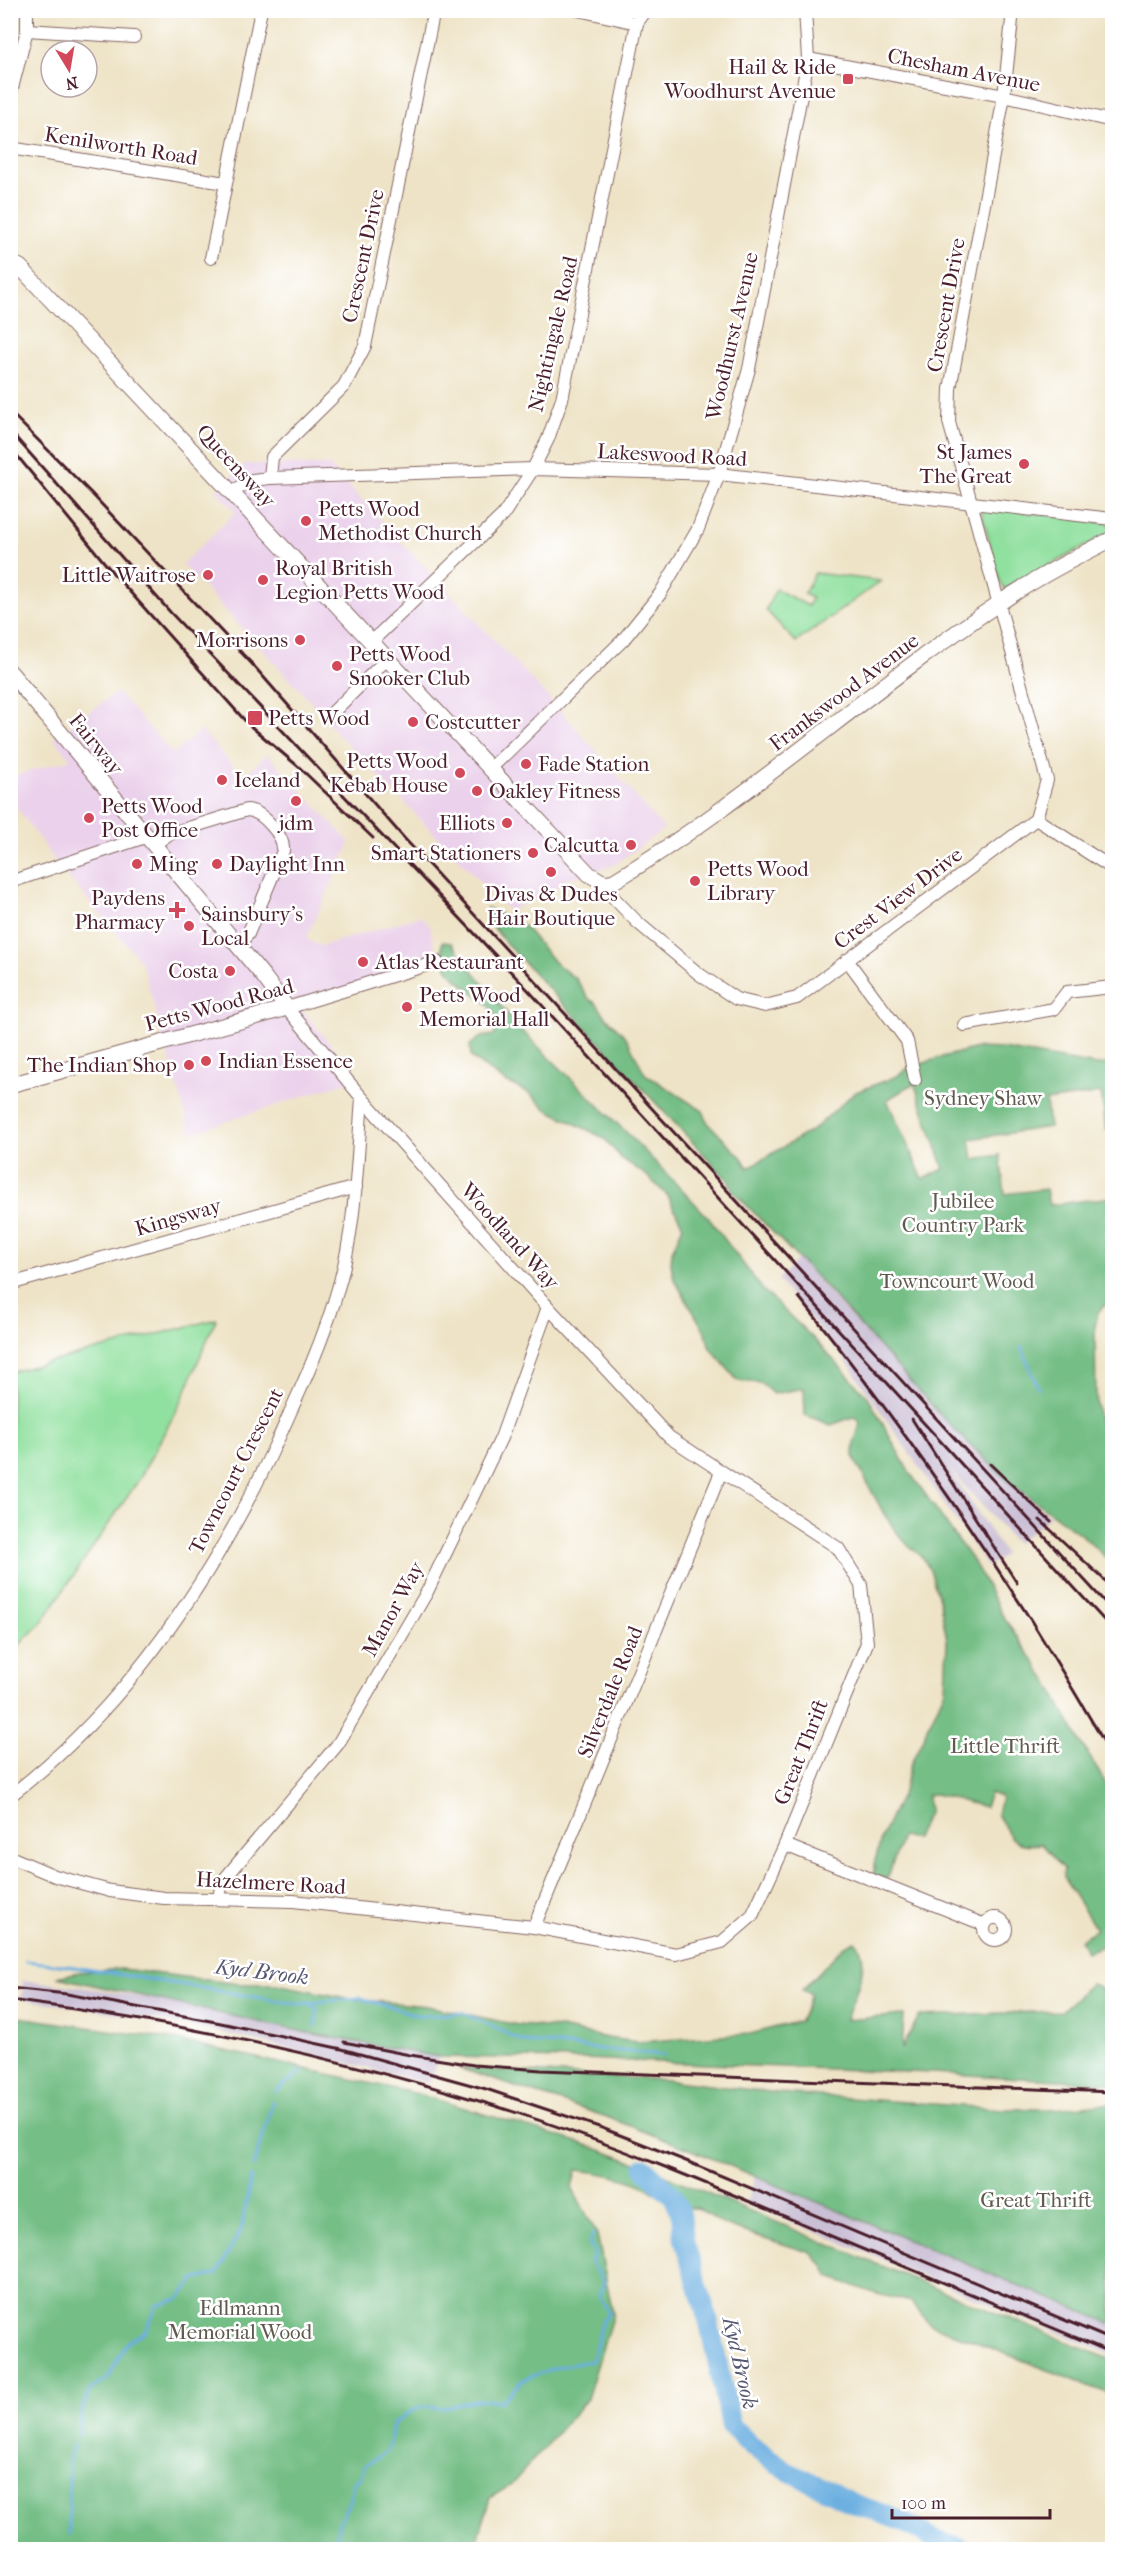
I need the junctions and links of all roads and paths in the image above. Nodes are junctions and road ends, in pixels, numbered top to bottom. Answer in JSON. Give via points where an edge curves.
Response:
{"nodes":[{"id":1,"x":27,"y":10,"type":"edge"},
{"id":2,"x":261,"y":10,"type":"edge"},
{"id":3,"x":434,"y":10,"type":"edge"},
{"id":4,"x":578,"y":10,"type":"edge"},
{"id":5,"x":646,"y":10,"type":"edge"},
{"id":6,"x":805,"y":10,"type":"edge"},
{"id":7,"x":1013,"y":10,"type":"edge"},
{"id":8,"x":637,"y":23,"type":"junction"},
{"id":9,"x":27,"y":30,"type":"junction"},
{"id":10,"x":134,"y":37,"type":"dead end"},
{"id":11,"x":808,"y":59,"type":"junction"},
{"id":12,"x":10,"y":96,"type":"edge"},
{"id":13,"x":1004,"y":96,"type":"junction"},
{"id":14,"x":1113,"y":121,"type":"edge"},
{"id":15,"x":10,"y":148,"type":"edge"},
{"id":16,"x":225,"y":183,"type":"junction"},
{"id":17,"x":211,"y":258,"type":"dead end"},
{"id":18,"x":10,"y":261,"type":"edge"},
{"id":19,"x":533,"y":469,"type":"junction"},
{"id":20,"x":719,"y":474,"type":"junction"},
{"id":21,"x":270,"y":478,"type":"junction"},
{"id":22,"x":232,"y":492,"type":"junction"},
{"id":23,"x":971,"y":502,"type":"junction"},
{"id":24,"x":1113,"y":519,"type":"edge"},
{"id":25,"x":1113,"y":539,"type":"edge"},
{"id":26,"x":998,"y":604,"type":"junction"},
{"id":27,"x":372,"y":641,"type":"junction"},
{"id":28,"x":388,"y":658,"type":"junction"},
{"id":29,"x":10,"y":672,"type":"edge"},
{"id":30,"x":328,"y":717,"type":"dead end"},
{"id":31,"x":491,"y":768,"type":"junction"},
{"id":32,"x":1036,"y":819,"type":"junction"},
{"id":33,"x":149,"y":841,"type":"junction"},
{"id":34,"x":1113,"y":868,"type":"edge"},
{"id":35,"x":10,"y":882,"type":"edge"},
{"id":36,"x":604,"y":883,"type":"junction"},
{"id":37,"x":238,"y":946,"type":"junction"},
{"id":38,"x":847,"y":960,"type":"junction"},
{"id":39,"x":437,"y":962,"type":"dead end"},
{"id":40,"x":1113,"y":987,"type":"edge"},
{"id":41,"x":287,"y":1008,"type":"junction"},
{"id":42,"x":964,"y":1025,"type":"dead end"},
{"id":43,"x":915,"y":1080,"type":"dead end"},
{"id":44,"x":10,"y":1085,"type":"edge"},
{"id":45,"x":362,"y":1098,"type":"junction"},
{"id":46,"x":356,"y":1187,"type":"junction"},
{"id":47,"x":10,"y":1284,"type":"edge"},
{"id":48,"x":548,"y":1307,"type":"junction"},
{"id":49,"x":722,"y":1472,"type":"junction"},
{"id":50,"x":10,"y":1796,"type":"edge"},
{"id":51,"x":785,"y":1845,"type":"junction"},
{"id":52,"x":10,"y":1857,"type":"edge"},
{"id":53,"x":219,"y":1898,"type":"junction"},
{"id":54,"x":985,"y":1925,"type":"dead end"},
{"id":55,"x":534,"y":1927,"type":"junction"}],
"edges":[{"from":1,"to":9,"type":"street"},
{"from":2,"to":16,"type":"street"},
{"from":3,"to":21,"type":"street","name":"Crescent Drive","via":[[365,346],[344,386],[272,457]]},
{"from":4,"to":8,"type":"street"},
{"from":5,"to":8,"type":"street","name":"Nightingale Road"},
{"from":6,"to":11,"type":"street","name":"Woodhurst Avenue"},
{"from":7,"to":13,"type":"street","name":"Crescent Drive"},
{"from":8,"to":19,"type":"street","name":"Nightingale Road","via":[[562,399]]},
{"from":9,"to":10,"type":"street"},
{"from":9,"to":12,"type":"street"},
{"from":11,"to":13,"type":"street","name":"Chesham Avenue"},
{"from":11,"to":20,"type":"street","name":"Woodhurst Avenue","via":[[749,369]]},
{"from":13,"to":14,"type":"street","name":"Chesham Avenue"},
{"from":13,"to":23,"type":"street","name":"Crescent Drive","via":[[950,389],[949,422]]},
{"from":15,"to":16,"type":"street","name":"Kenilworth Road"},
{"from":16,"to":17,"type":"street"},
{"from":18,"to":22,"type":"street","name":"Queensway","via":[[20,267]]},
{"from":19,"to":20,"type":"street","name":"Lakeswood Road"},
{"from":19,"to":21,"type":"street","name":"Lakeswood Road"},
{"from":19,"to":27,"type":"street","name":"Nightingale Road","via":[[503,515]]},
{"from":20,"to":23,"type":"street","name":"Lakeswood Road"},
{"from":20,"to":31,"type":"street","name":"Woodhurst Avenue","via":[[699,530],[644,615],[602,663]]},
{"from":21,"to":22,"type":"street","name":"Lakeswood Road","via":[[252,480]]},
{"from":22,"to":27,"type":"street","name":"Queensway"},
{"from":23,"to":24,"type":"street","name":"Lakeswood Road"},
{"from":23,"to":26,"type":"street","name":"Crescent Drive"},
{"from":25,"to":26,"type":"street","name":"Frankswood Avenue"},
{"from":26,"to":32,"type":"street","via":[[1047,780]]},
{"from":26,"to":36,"type":"street","name":"Frankswood Avenue","via":[[691,831],[614,881]]},
{"from":27,"to":28,"type":"street","name":"Queensway"},
{"from":28,"to":30,"type":"street"},
{"from":28,"to":31,"type":"street","name":"Queensway"},
{"from":29,"to":33,"type":"street","name":"Fairway"},
{"from":31,"to":36,"type":"street","name":"Queensway","via":[[588,874]]},
{"from":32,"to":34,"type":"street"},
{"from":32,"to":38,"type":"street","name":"Crest View Drive"},
{"from":33,"to":35,"type":"street"},
{"from":33,"to":37,"type":"street","name":"Fairway"},
{"from":33,"to":37,"type":"street","via":[[247,810],[258,812],[281,838],[283,851],[248,934]]},
{"from":36,"to":38,"type":"street","name":"Crest View Drive","via":[[637,922],[736,999],[765,1006],[797,998]]},
{"from":37,"to":41,"type":"street","name":"Fairway"},
{"from":38,"to":43,"type":"street","via":[[907,1041]]},
{"from":39,"to":41,"type":"street","name":"Petts Wood Road"},
{"from":40,"to":42,"type":"street","via":[[1067,992],[1054,1010]]},
{"from":41,"to":44,"type":"street","name":"Petts Wood Road"},
{"from":41,"to":45,"type":"street","name":"Woodland Way"},
{"from":45,"to":46,"type":"street","name":"Towncourt Crescent"},
{"from":45,"to":48,"type":"street","name":"Woodland Way"},
{"from":46,"to":47,"type":"street","name":"Kingsway"},
{"from":46,"to":50,"type":"street","name":"Towncourt Crescent","via":[[338,1291],[278,1442],[245,1505],[188,1599],[135,1673],[85,1729]]},
{"from":48,"to":49,"type":"street","name":"Woodland Way","via":[[669,1437]]},
{"from":48,"to":53,"type":"street","name":"Manor Way","via":[[501,1438],[427,1592],[338,1744],[222,1882]]},
{"from":49,"to":51,"type":"street","name":"Great Thrift","via":[[838,1548],[861,1585],[867,1643]]},
{"from":49,"to":55,"type":"street","name":"Silverdale Road"},
{"from":51,"to":54,"type":"street"},
{"from":51,"to":55,"type":"street","name":"Great Thrift","via":[[752,1916],[722,1942],[676,1954]]},
{"from":52,"to":53,"type":"street","name":"Hazelmere Road","via":[[55,1876],[110,1892],[164,1898]]},
{"from":53,"to":55,"type":"street","name":"Hazelmere Road","via":[[293,1901]]}]}
